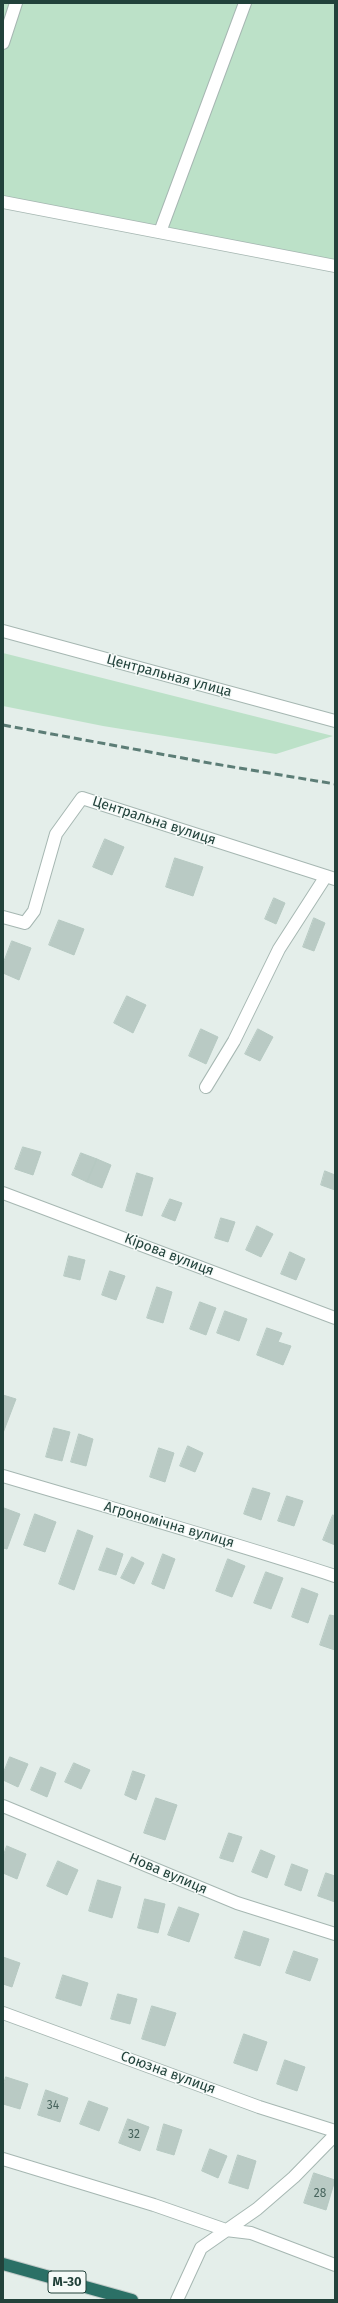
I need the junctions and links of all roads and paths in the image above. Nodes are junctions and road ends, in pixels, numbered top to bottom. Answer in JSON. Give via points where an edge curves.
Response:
{"nodes":[{"id":1,"x":16,"y":3,"type":"edge"},
{"id":2,"x":245,"y":3,"type":"edge"},
{"id":3,"x":3,"y":43,"type":"edge"},
{"id":4,"x":3,"y":202,"type":"edge"},
{"id":5,"x":160,"y":232,"type":"junction"},
{"id":6,"x":335,"y":266,"type":"edge"},
{"id":7,"x":3,"y":631,"type":"edge"},
{"id":8,"x":335,"y":721,"type":"edge"},
{"id":9,"x":330,"y":877,"type":"edge"},
{"id":10,"x":3,"y":917,"type":"edge"},
{"id":11,"x":206,"y":1087,"type":"dead end"},
{"id":12,"x":3,"y":1193,"type":"edge"},
{"id":13,"x":335,"y":1318,"type":"edge"},
{"id":14,"x":3,"y":1476,"type":"edge"},
{"id":15,"x":335,"y":1576,"type":"edge"},
{"id":16,"x":3,"y":1806,"type":"edge"},
{"id":17,"x":335,"y":1934,"type":"edge"},
{"id":18,"x":3,"y":2013,"type":"edge"},
{"id":19,"x":335,"y":2131,"type":"edge"},
{"id":20,"x":335,"y":2135,"type":"edge"},
{"id":21,"x":3,"y":2159,"type":"edge"},
{"id":22,"x":226,"y":2230,"type":"junction"},
{"id":23,"x":3,"y":2264,"type":"edge"},
{"id":24,"x":335,"y":2265,"type":"edge"},
{"id":25,"x":132,"y":2300,"type":"edge"},
{"id":26,"x":177,"y":2300,"type":"edge"}],
"edges":[{"from":1,"to":3,"type":"street"},
{"from":2,"to":5,"type":"street"},
{"from":4,"to":5,"type":"street"},
{"from":5,"to":6,"type":"street"},
{"from":7,"to":8,"type":"street","name":"Центральная улица"},
{"from":9,"to":10,"type":"street","name":"Центральна вулиця","via":[[82,798],[56,834],[34,911],[25,923]]},
{"from":9,"to":11,"type":"street","via":[[279,949],[234,1041]]},
{"from":12,"to":13,"type":"street","name":"Кірова вулиця"},
{"from":14,"to":15,"type":"street","name":"Агрономічна вулиця","via":[[231,1542]]},
{"from":16,"to":17,"type":"street","name":"Нова вулиця","via":[[237,1903]]},
{"from":18,"to":19,"type":"street","name":"Союзна вулиця"},
{"from":20,"to":22,"type":"street","via":[[294,2177],[257,2209]]},
{"from":21,"to":22,"type":"street","via":[[133,2198]]},
{"from":22,"to":24,"type":"street","via":[[251,2233]]},
{"from":22,"to":26,"type":"street","via":[[201,2248]]},
{"from":23,"to":25,"type":"highway","number":"М-30"}]}
